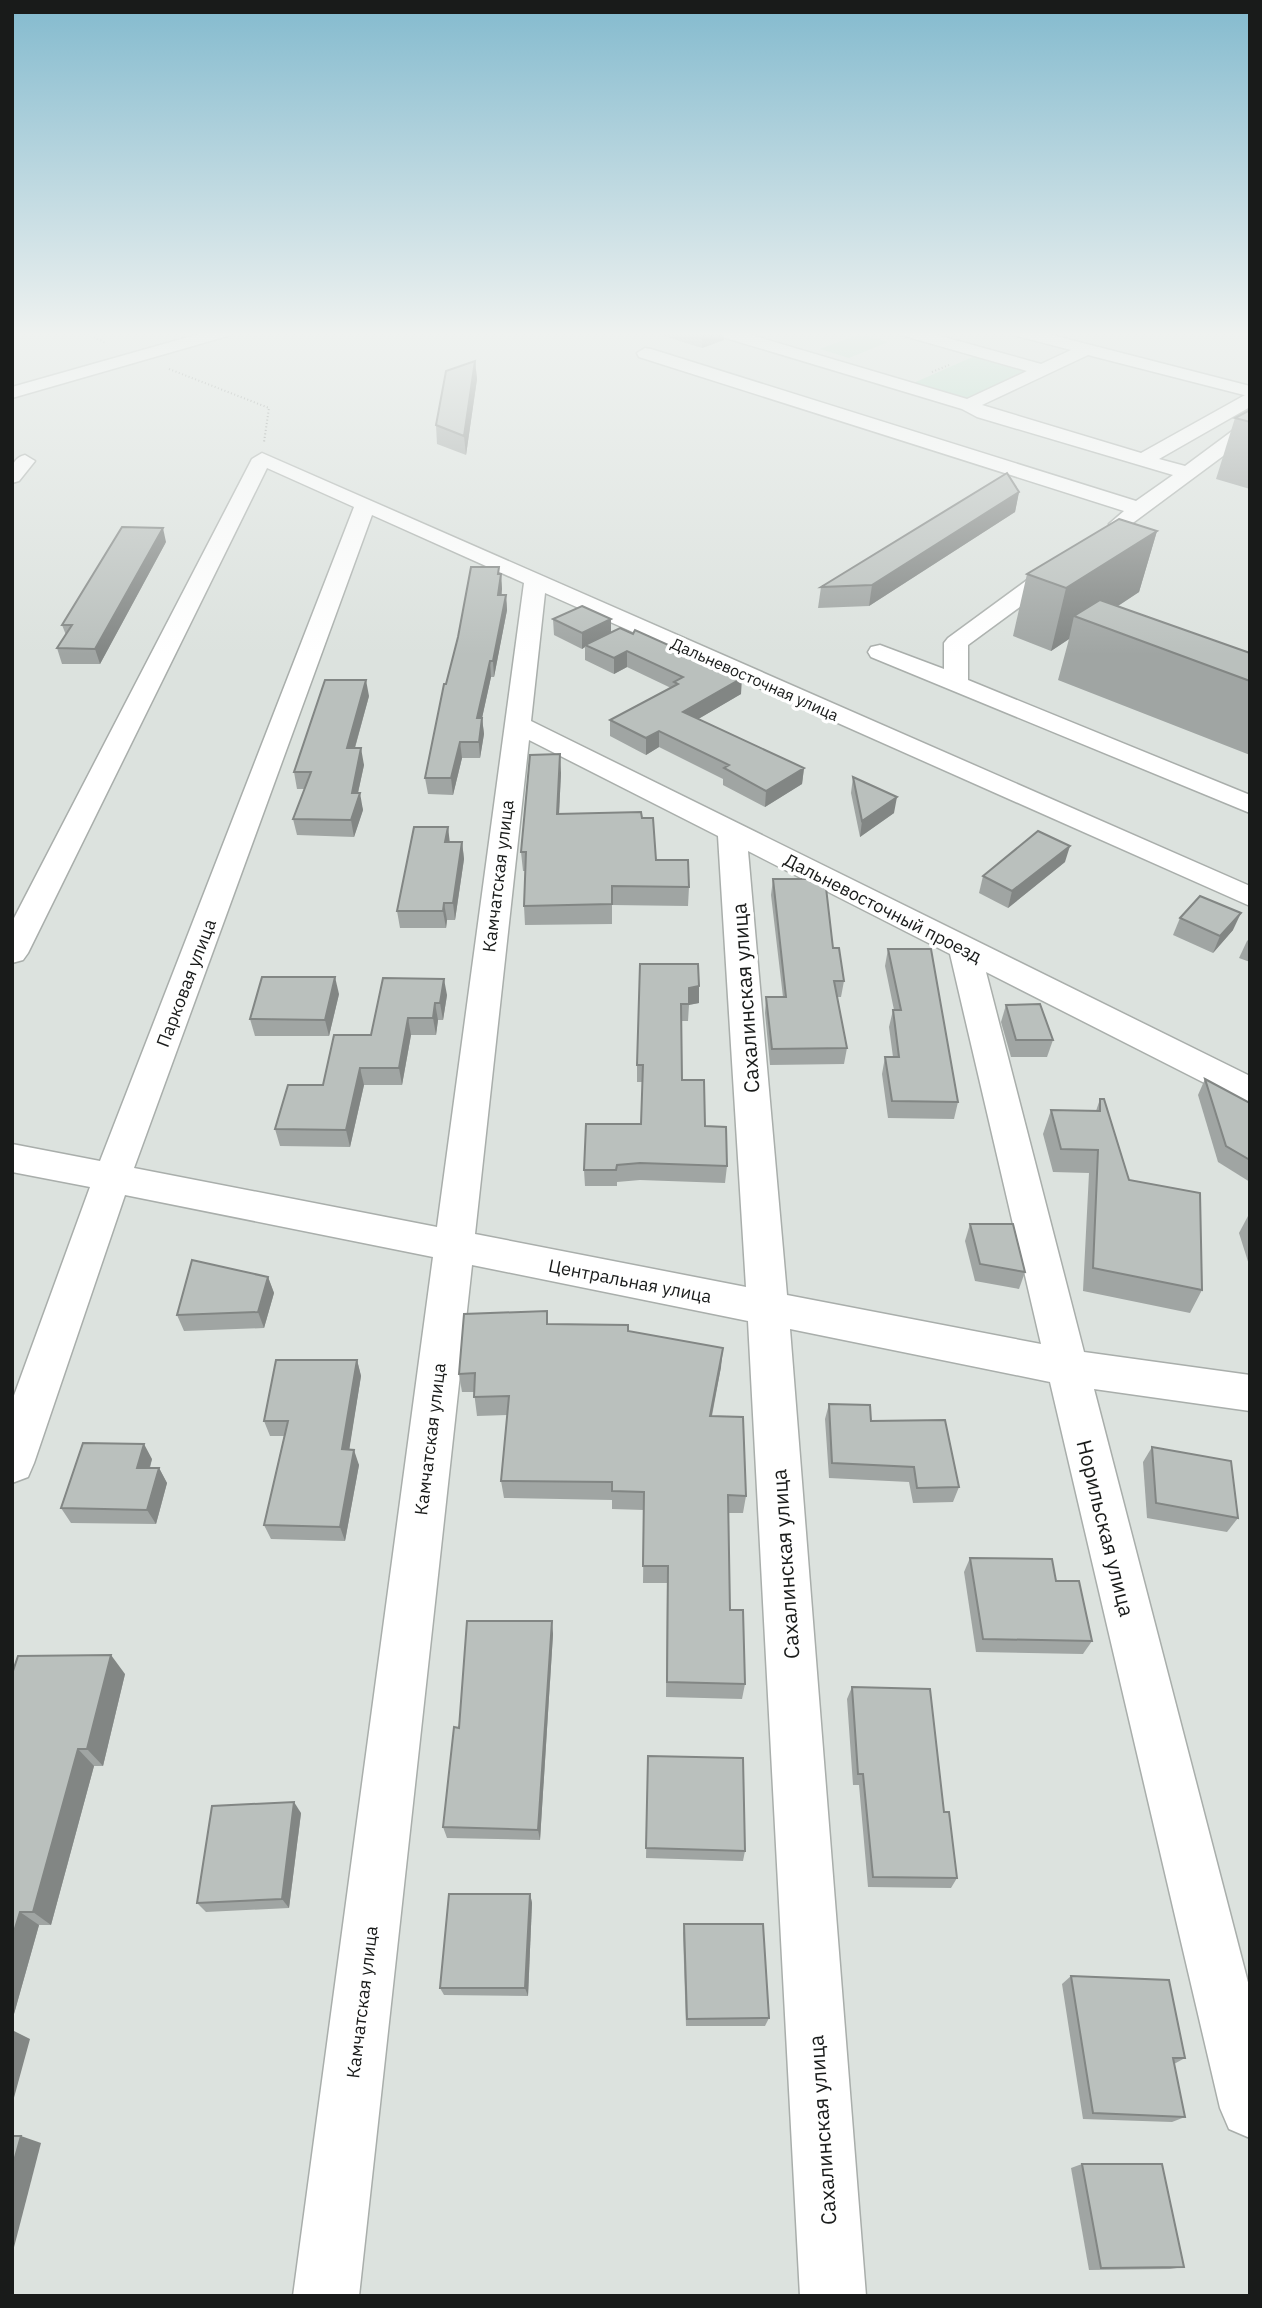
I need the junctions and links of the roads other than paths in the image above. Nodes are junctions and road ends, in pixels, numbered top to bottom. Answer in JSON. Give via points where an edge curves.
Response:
{"nodes":[{"id":1,"x":919,"y":440,"type":"edge"},
{"id":2,"x":1074,"y":440,"type":"edge"},
{"id":3,"x":1179,"y":440,"type":"edge"},
{"id":4,"x":1233,"y":440,"type":"edge"},
{"id":5,"x":19,"y":460,"type":"edge"},
{"id":6,"x":1143,"y":460,"type":"junction"},
{"id":7,"x":1187,"y":473,"type":"junction"},
{"id":8,"x":12,"y":477,"type":"edge"},
{"id":9,"x":365,"y":506,"type":"junction"},
{"id":10,"x":1139,"y":509,"type":"junction"},
{"id":11,"x":1106,"y":533,"type":"edge"},
{"id":12,"x":1074,"y":556,"type":"edge"},
{"id":13,"x":535,"y":582,"type":"junction"},
{"id":14,"x":880,"y":652,"type":"dead end"},
{"id":15,"x":956,"y":684,"type":"junction"},
{"id":16,"x":517,"y":724,"type":"junction"},
{"id":17,"x":1250,"y":805,"type":"edge"},
{"id":18,"x":732,"y":833,"type":"junction"},
{"id":19,"x":1250,"y":897,"type":"edge"},
{"id":20,"x":964,"y":948,"type":"junction"},
{"id":21,"x":12,"y":953,"type":"edge"},
{"id":22,"x":1250,"y":1091,"type":"edge"},
{"id":23,"x":12,"y":1158,"type":"edge"},
{"id":24,"x":113,"y":1178,"type":"junction"},
{"id":25,"x":454,"y":1245,"type":"junction"},
{"id":26,"x":768,"y":1308,"type":"junction"},
{"id":27,"x":1066,"y":1367,"type":"junction"},
{"id":28,"x":1250,"y":1393,"type":"edge"},
{"id":29,"x":12,"y":1463,"type":"edge"},
{"id":30,"x":1250,"y":2108,"type":"edge"},
{"id":31,"x":326,"y":2296,"type":"edge"},
{"id":32,"x":833,"y":2296,"type":"edge"}],
"edges":[{"from":1,"to":10,"type":"street"},
{"from":2,"to":6,"type":"street"},
{"from":3,"to":6,"type":"street"},
{"from":4,"to":7,"type":"street"},
{"from":5,"to":8,"type":"street"},
{"from":6,"to":7,"type":"street"},
{"from":7,"to":10,"type":"street"},
{"from":9,"to":13,"type":"street","name":"Дальневосточная улица"},
{"from":9,"to":21,"type":"street","name":"Дальневосточная улица","via":[[262,459]]},
{"from":9,"to":24,"type":"street","name":"Парковая улица"},
{"from":10,"to":11,"type":"street"},
{"from":12,"to":15,"type":"street","via":[[956,643]]},
{"from":13,"to":16,"type":"street","name":"Камчатская улица"},
{"from":13,"to":19,"type":"street","name":"Дальневосточная улица"},
{"from":14,"to":15,"type":"street"},
{"from":15,"to":17,"type":"street"},
{"from":16,"to":18,"type":"street","name":"Дальневосточный проезд"},
{"from":16,"to":25,"type":"street","name":"Камчатская улица"},
{"from":18,"to":20,"type":"street","name":"Дальневосточный проезд"},
{"from":18,"to":26,"type":"street","name":"Сахалинская улица"},
{"from":20,"to":22,"type":"street","name":"Дальневосточный проезд"},
{"from":20,"to":27,"type":"street","name":"Норильская улица"},
{"from":23,"to":24,"type":"street","name":"Центральная улица"},
{"from":24,"to":25,"type":"street","name":"Центральная улица"},
{"from":24,"to":29,"type":"street","name":"Парковая улица"},
{"from":25,"to":26,"type":"street","name":"Центральная улица"},
{"from":25,"to":31,"type":"street","name":"Камчатская улица"},
{"from":26,"to":27,"type":"street","name":"Центральная улица"},
{"from":26,"to":32,"type":"street","name":"Сахалинская улица"},
{"from":27,"to":28,"type":"street","name":"Центральная улица"},
{"from":27,"to":30,"type":"street","name":"Норильская улица"}]}
